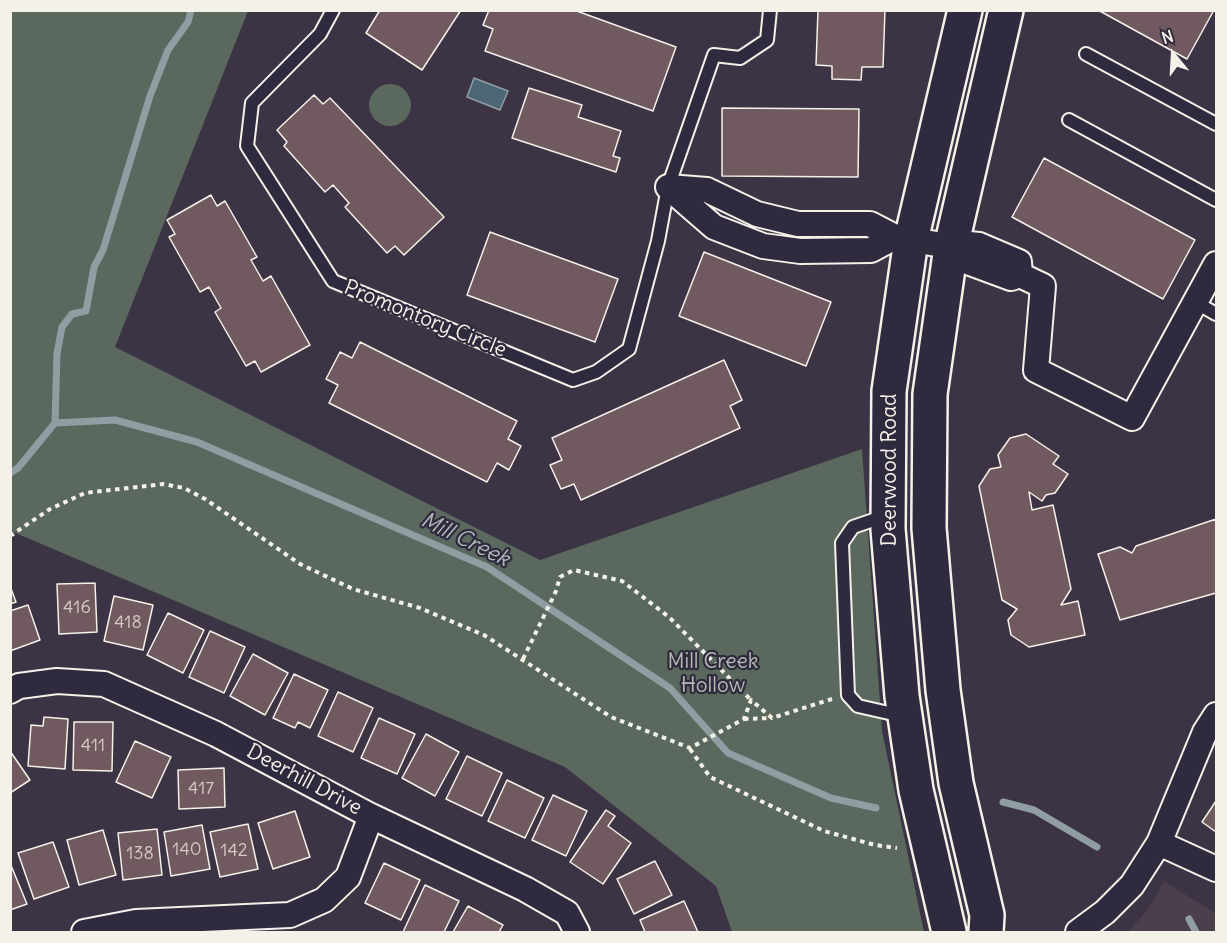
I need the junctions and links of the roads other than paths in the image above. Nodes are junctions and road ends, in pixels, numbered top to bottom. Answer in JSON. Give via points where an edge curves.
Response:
{"nodes":[{"id":1,"x":333,"y":10,"type":"edge"},
{"id":2,"x":770,"y":10,"type":"edge"},
{"id":3,"x":965,"y":10,"type":"edge"},
{"id":4,"x":1006,"y":10,"type":"edge"},
{"id":5,"x":1086,"y":54,"type":"dead end"},
{"id":6,"x":1069,"y":120,"type":"dead end"},
{"id":7,"x":1216,"y":124,"type":"edge"},
{"id":8,"x":668,"y":187,"type":"junction"},
{"id":9,"x":1216,"y":200,"type":"edge"},
{"id":10,"x":903,"y":238,"type":"junction"},
{"id":11,"x":955,"y":247,"type":"junction"},
{"id":12,"x":1216,"y":264,"type":"edge"},
{"id":13,"x":1195,"y":302,"type":"junction"},
{"id":14,"x":1216,"y":314,"type":"edge"},
{"id":15,"x":889,"y":514,"type":"junction"},
{"id":16,"x":10,"y":691,"type":"edge"},
{"id":17,"x":1216,"y":715,"type":"edge"},
{"id":18,"x":905,"y":716,"type":"junction"},
{"id":19,"x":371,"y":816,"type":"junction"},
{"id":20,"x":1159,"y":843,"type":"junction"},
{"id":21,"x":1216,"y":869,"type":"edge"},
{"id":22,"x":84,"y":933,"type":"edge"},
{"id":23,"x":577,"y":933,"type":"edge"},
{"id":24,"x":949,"y":933,"type":"edge"},
{"id":25,"x":986,"y":933,"type":"edge"},
{"id":26,"x":1078,"y":933,"type":"edge"}],
"edges":[{"from":1,"to":8,"type":"lane","name":"Promontory Circle","via":[[320,34],[252,104],[247,146],[333,281],[573,380],[596,372],[629,349]]},
{"from":2,"to":8,"type":"lane","name":"Promontory Circle","via":[[767,40],[740,58],[714,55]]},
{"from":3,"to":10,"type":"street","name":"Deerwood Road"},
{"from":4,"to":11,"type":"street","name":"Deerwood Road"},
{"from":5,"to":7,"type":"lane"},
{"from":6,"to":9,"type":"lane"},
{"from":8,"to":10,"type":"street","via":[[714,227],[763,246],[800,251],[871,250]]},
{"from":10,"to":11,"type":"street"},
{"from":10,"to":15,"type":"street","name":"Deerwood Road","via":[[889,391]]},
{"from":11,"to":13,"type":"street","via":[[965,261],[1011,278],[1020,275],[1043,286],[1036,370],[1132,418]]},
{"from":11,"to":25,"type":"street","name":"Deerwood Road","via":[[930,394],[929,528],[943,690],[956,783],[987,915]]},
{"from":12,"to":13,"type":"street"},
{"from":13,"to":14,"type":"lane"},
{"from":15,"to":18,"type":"street","name":"Deerwood Road"},
{"from":15,"to":18,"type":"lane","via":[[853,527],[842,543],[848,695],[858,706]]},
{"from":16,"to":19,"type":"street","name":"Deerhill Drive","via":[[19,686],[57,681],[104,684],[216,734]]},
{"from":17,"to":20,"type":"street","via":[[1205,732]]},
{"from":18,"to":24,"type":"street","name":"Deerwood Road","via":[[916,790]]},
{"from":19,"to":22,"type":"street","via":[[348,877],[324,900],[290,915],[136,922]]},
{"from":19,"to":23,"type":"street","name":"Deerhill Drive","via":[[525,889],[567,913]]},
{"from":20,"to":21,"type":"street"},
{"from":20,"to":26,"type":"street","via":[[1132,885]]}]}
